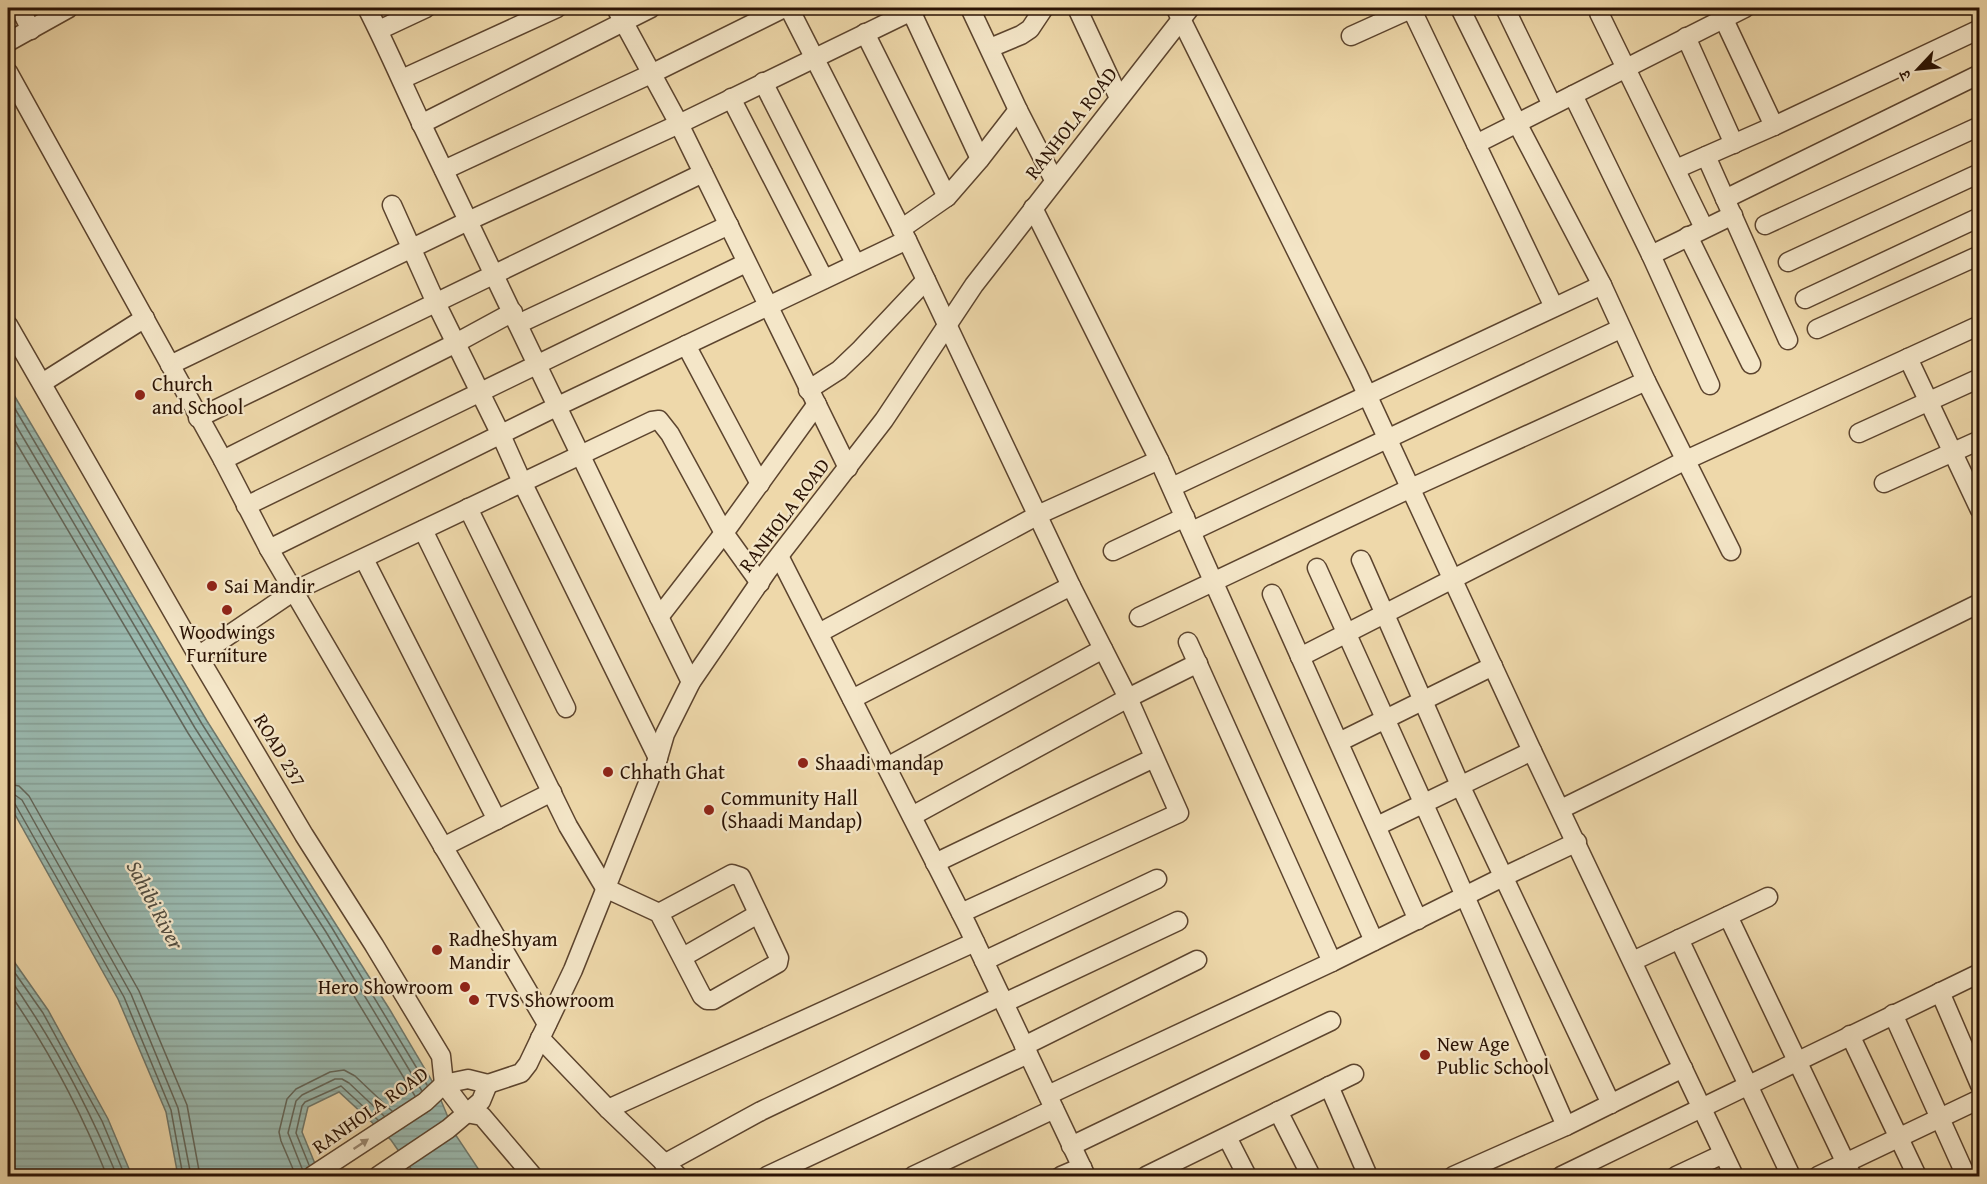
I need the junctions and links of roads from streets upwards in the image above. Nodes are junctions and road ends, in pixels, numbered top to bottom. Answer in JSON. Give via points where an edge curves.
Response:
{"nodes":[{"id":1,"x":20,"y":8,"type":"edge"},
{"id":2,"x":367,"y":8,"type":"edge"},
{"id":3,"x":426,"y":8,"type":"edge"},
{"id":4,"x":557,"y":8,"type":"edge"},
{"id":5,"x":651,"y":8,"type":"edge"},
{"id":6,"x":784,"y":8,"type":"edge"},
{"id":7,"x":789,"y":8,"type":"edge"},
{"id":8,"x":970,"y":8,"type":"edge"},
{"id":9,"x":1044,"y":8,"type":"edge"},
{"id":10,"x":1077,"y":8,"type":"edge"},
{"id":11,"x":1412,"y":8,"type":"edge"},
{"id":12,"x":1460,"y":8,"type":"edge"},
{"id":13,"x":1505,"y":8,"type":"edge"},
{"id":14,"x":1745,"y":8,"type":"edge"},
{"id":15,"x":62,"y":9,"type":"edge"},
{"id":16,"x":915,"y":9,"type":"edge"},
{"id":17,"x":1182,"y":12,"type":"edge"},
{"id":18,"x":1599,"y":13,"type":"dead end"},
{"id":19,"x":1720,"y":13,"type":"edge"},
{"id":20,"x":620,"y":14,"type":"edge"},
{"id":21,"x":1980,"y":29,"type":"edge"},
{"id":22,"x":31,"y":30,"type":"junction"},
{"id":23,"x":379,"y":30,"type":"junction"},
{"id":24,"x":865,"y":33,"type":"junction"},
{"id":25,"x":1351,"y":36,"type":"dead end"},
{"id":26,"x":1686,"y":37,"type":"junction"},
{"id":27,"x":8,"y":42,"type":"edge"},
{"id":28,"x":990,"y":48,"type":"junction"},
{"id":29,"x":813,"y":57,"type":"junction"},
{"id":30,"x":1626,"y":67,"type":"junction"},
{"id":31,"x":8,"y":72,"type":"edge"},
{"id":32,"x":653,"y":73,"type":"junction"},
{"id":33,"x":1980,"y":74,"type":"edge"},
{"id":34,"x":402,"y":79,"type":"junction"},
{"id":35,"x":763,"y":82,"type":"junction"},
{"id":36,"x":1573,"y":95,"type":"junction"},
{"id":37,"x":731,"y":98,"type":"junction"},
{"id":38,"x":1119,"y":98,"type":"junction"},
{"id":39,"x":1552,"y":105,"type":"junction"},
{"id":40,"x":1018,"y":110,"type":"junction"},
{"id":41,"x":679,"y":123,"type":"junction"},
{"id":42,"x":1517,"y":123,"type":"junction"},
{"id":43,"x":421,"y":124,"type":"junction"},
{"id":44,"x":1774,"y":126,"type":"junction"},
{"id":45,"x":1980,"y":126,"type":"edge"},
{"id":46,"x":1476,"y":144,"type":"junction"},
{"id":47,"x":1734,"y":144,"type":"junction"},
{"id":48,"x":1706,"y":156,"type":"junction"},
{"id":49,"x":980,"y":159,"type":"junction"},
{"id":50,"x":1676,"y":169,"type":"junction"},
{"id":51,"x":444,"y":170,"type":"junction"},
{"id":52,"x":703,"y":173,"type":"junction"},
{"id":53,"x":1980,"y":173,"type":"edge"},
{"id":54,"x":1054,"y":180,"type":"junction"},
{"id":55,"x":947,"y":197,"type":"junction"},
{"id":56,"x":392,"y":205,"type":"dead end"},
{"id":57,"x":1729,"y":207,"type":"junction"},
{"id":58,"x":1033,"y":208,"type":"junction"},
{"id":59,"x":1980,"y":217,"type":"edge"},
{"id":60,"x":468,"y":221,"type":"junction"},
{"id":61,"x":729,"y":225,"type":"junction"},
{"id":62,"x":1765,"y":225,"type":"dead end"},
{"id":63,"x":1696,"y":232,"type":"junction"},
{"id":64,"x":904,"y":235,"type":"junction"},
{"id":65,"x":411,"y":250,"type":"junction"},
{"id":66,"x":1651,"y":255,"type":"junction"},
{"id":67,"x":1980,"y":255,"type":"edge"},
{"id":68,"x":1788,"y":262,"type":"dead end"},
{"id":69,"x":746,"y":263,"type":"junction"},
{"id":70,"x":855,"y":263,"type":"junction"},
{"id":71,"x":494,"y":274,"type":"junction"},
{"id":72,"x":824,"y":279,"type":"junction"},
{"id":73,"x":926,"y":280,"type":"junction"},
{"id":74,"x":1602,"y":285,"type":"junction"},
{"id":75,"x":1804,"y":299,"type":"dead end"},
{"id":76,"x":436,"y":303,"type":"junction"},
{"id":77,"x":767,"y":306,"type":"junction"},
{"id":78,"x":1554,"y":307,"type":"junction"},
{"id":79,"x":145,"y":318,"type":"junction"},
{"id":80,"x":516,"y":318,"type":"junction"},
{"id":81,"x":8,"y":325,"type":"edge"},
{"id":82,"x":1980,"y":325,"type":"edge"},
{"id":83,"x":947,"y":326,"type":"junction"},
{"id":84,"x":1620,"y":329,"type":"junction"},
{"id":85,"x":1817,"y":329,"type":"dead end"},
{"id":86,"x":1788,"y":340,"type":"dead end"},
{"id":87,"x":456,"y":343,"type":"junction"},
{"id":88,"x":686,"y":345,"type":"junction"},
{"id":89,"x":1908,"y":358,"type":"junction"},
{"id":90,"x":1751,"y":364,"type":"dead end"},
{"id":91,"x":170,"y":365,"type":"junction"},
{"id":92,"x":538,"y":365,"type":"junction"},
{"id":93,"x":1980,"y":378,"type":"edge"},
{"id":94,"x":1646,"y":381,"type":"junction"},
{"id":95,"x":42,"y":383,"type":"junction"},
{"id":96,"x":1710,"y":385,"type":"dead end"},
{"id":97,"x":480,"y":392,"type":"junction"},
{"id":98,"x":1367,"y":395,"type":"junction"},
{"id":99,"x":812,"y":397,"type":"junction"},
{"id":100,"x":1929,"y":401,"type":"junction"},
{"id":101,"x":558,"y":406,"type":"junction"},
{"id":102,"x":198,"y":418,"type":"junction"},
{"id":103,"x":1859,"y":433,"type":"dead end"},
{"id":104,"x":501,"y":435,"type":"junction"},
{"id":105,"x":1388,"y":439,"type":"junction"},
{"id":106,"x":1980,"y":440,"type":"edge"},
{"id":107,"x":1953,"y":452,"type":"junction"},
{"id":108,"x":579,"y":454,"type":"junction"},
{"id":109,"x":223,"y":460,"type":"junction"},
{"id":110,"x":1160,"y":460,"type":"junction"},
{"id":111,"x":1686,"y":460,"type":"junction"},
{"id":112,"x":848,"y":468,"type":"junction"},
{"id":113,"x":522,"y":482,"type":"junction"},
{"id":114,"x":1884,"y":483,"type":"dead end"},
{"id":115,"x":760,"y":484,"type":"junction"},
{"id":116,"x":1172,"y":486,"type":"junction"},
{"id":117,"x":1411,"y":488,"type":"junction"},
{"id":118,"x":246,"y":506,"type":"junction"},
{"id":119,"x":468,"y":508,"type":"junction"},
{"id":120,"x":1980,"y":510,"type":"edge"},
{"id":121,"x":1039,"y":514,"type":"junction"},
{"id":122,"x":1188,"y":524,"type":"junction"},
{"id":123,"x":423,"y":530,"type":"junction"},
{"id":124,"x":724,"y":533,"type":"junction"},
{"id":125,"x":269,"y":549,"type":"junction"},
{"id":126,"x":1113,"y":551,"type":"dead end"},
{"id":127,"x":1731,"y":551,"type":"dead end"},
{"id":128,"x":779,"y":556,"type":"junction"},
{"id":129,"x":364,"y":559,"type":"junction"},
{"id":130,"x":1361,"y":560,"type":"dead end"},
{"id":131,"x":1317,"y":568,"type":"dead end"},
{"id":132,"x":1453,"y":578,"type":"junction"},
{"id":133,"x":1214,"y":580,"type":"junction"},
{"id":134,"x":760,"y":583,"type":"junction"},
{"id":135,"x":1071,"y":586,"type":"junction"},
{"id":136,"x":294,"y":591,"type":"junction"},
{"id":137,"x":1272,"y":594,"type":"dead end"},
{"id":138,"x":1980,"y":603,"type":"edge"},
{"id":139,"x":1384,"y":613,"type":"junction"},
{"id":140,"x":659,"y":617,"type":"junction"},
{"id":141,"x":1139,"y":618,"type":"dead end"},
{"id":142,"x":819,"y":633,"type":"junction"},
{"id":143,"x":1345,"y":633,"type":"junction"},
{"id":144,"x":1188,"y":642,"type":"dead end"},
{"id":145,"x":1103,"y":648,"type":"junction"},
{"id":146,"x":198,"y":656,"type":"junction"},
{"id":147,"x":1300,"y":657,"type":"junction"},
{"id":148,"x":1198,"y":663,"type":"junction"},
{"id":149,"x":1493,"y":666,"type":"junction"},
{"id":150,"x":691,"y":682,"type":"junction"},
{"id":151,"x":1128,"y":698,"type":"junction"},
{"id":152,"x":852,"y":699,"type":"junction"},
{"id":153,"x":1422,"y":701,"type":"junction"},
{"id":154,"x":566,"y":708,"type":"dead end"},
{"id":155,"x":1384,"y":719,"type":"junction"},
{"id":156,"x":1339,"y":742,"type":"junction"},
{"id":157,"x":1532,"y":751,"type":"junction"},
{"id":158,"x":658,"y":758,"type":"junction"},
{"id":159,"x":1154,"y":758,"type":"junction"},
{"id":160,"x":887,"y":767,"type":"junction"},
{"id":161,"x":1460,"y":785,"type":"junction"},
{"id":162,"x":552,"y":792,"type":"junction"},
{"id":163,"x":1422,"y":803,"type":"junction"},
{"id":164,"x":1561,"y":809,"type":"junction"},
{"id":165,"x":912,"y":816,"type":"junction"},
{"id":166,"x":497,"y":820,"type":"junction"},
{"id":167,"x":1377,"y":826,"type":"junction"},
{"id":168,"x":1577,"y":842,"type":"junction"},
{"id":169,"x":443,"y":847,"type":"junction"},
{"id":170,"x":935,"y":863,"type":"junction"},
{"id":171,"x":1503,"y":877,"type":"junction"},
{"id":172,"x":1157,"y":879,"type":"dead end"},
{"id":173,"x":605,"y":888,"type":"junction"},
{"id":174,"x":1465,"y":897,"type":"junction"},
{"id":175,"x":1767,"y":897,"type":"dead end"},
{"id":176,"x":659,"y":913,"type":"junction"},
{"id":177,"x":961,"y":913,"type":"junction"},
{"id":178,"x":758,"y":914,"type":"junction"},
{"id":179,"x":1728,"y":916,"type":"junction"},
{"id":180,"x":1418,"y":920,"type":"junction"},
{"id":181,"x":1178,"y":921,"type":"dead end"},
{"id":182,"x":1679,"y":939,"type":"junction"},
{"id":183,"x":1374,"y":941,"type":"junction"},
{"id":184,"x":975,"y":942,"type":"junction"},
{"id":185,"x":682,"y":957,"type":"junction"},
{"id":186,"x":1197,"y":960,"type":"dead end"},
{"id":187,"x":984,"y":961,"type":"junction"},
{"id":188,"x":1633,"y":961,"type":"junction"},
{"id":189,"x":1332,"y":962,"type":"junction"},
{"id":190,"x":1980,"y":973,"type":"edge"},
{"id":191,"x":1940,"y":992,"type":"junction"},
{"id":192,"x":1002,"y":999,"type":"junction"},
{"id":193,"x":1893,"y":1014,"type":"junction"},
{"id":194,"x":1331,"y":1021,"type":"dead end"},
{"id":195,"x":544,"y":1031,"type":"junction"},
{"id":196,"x":1850,"y":1035,"type":"junction"},
{"id":197,"x":1026,"y":1050,"type":"junction"},
{"id":198,"x":1798,"y":1062,"type":"junction"},
{"id":199,"x":1683,"y":1068,"type":"junction"},
{"id":200,"x":1354,"y":1074,"type":"dead end"},
{"id":201,"x":444,"y":1084,"type":"junction"},
{"id":202,"x":488,"y":1084,"type":"junction"},
{"id":203,"x":1980,"y":1085,"type":"edge"},
{"id":204,"x":1329,"y":1086,"type":"junction"},
{"id":205,"x":1748,"y":1086,"type":"junction"},
{"id":206,"x":1980,"y":1099,"type":"edge"},
{"id":207,"x":1051,"y":1102,"type":"junction"},
{"id":208,"x":1611,"y":1104,"type":"junction"},
{"id":209,"x":1702,"y":1108,"type":"junction"},
{"id":210,"x":608,"y":1109,"type":"junction"},
{"id":211,"x":1278,"y":1111,"type":"junction"},
{"id":212,"x":466,"y":1113,"type":"junction"},
{"id":213,"x":1940,"y":1118,"type":"junction"},
{"id":214,"x":1566,"y":1126,"type":"junction"},
{"id":215,"x":1227,"y":1137,"type":"junction"},
{"id":216,"x":1899,"y":1137,"type":"junction"},
{"id":217,"x":1071,"y":1146,"type":"junction"},
{"id":218,"x":1723,"y":1154,"type":"junction"},
{"id":219,"x":664,"y":1164,"type":"junction"},
{"id":220,"x":1849,"y":1170,"type":"edge"},
{"id":221,"x":1084,"y":1172,"type":"edge"},
{"id":222,"x":312,"y":1176,"type":"edge"},
{"id":223,"x":378,"y":1176,"type":"edge"},
{"id":224,"x":533,"y":1176,"type":"edge"},
{"id":225,"x":678,"y":1176,"type":"edge"},
{"id":226,"x":767,"y":1176,"type":"edge"},
{"id":227,"x":913,"y":1176,"type":"edge"},
{"id":228,"x":1061,"y":1176,"type":"edge"},
{"id":229,"x":1146,"y":1176,"type":"edge"},
{"id":230,"x":1247,"y":1176,"type":"edge"},
{"id":231,"x":1311,"y":1176,"type":"edge"},
{"id":232,"x":1368,"y":1176,"type":"edge"},
{"id":233,"x":1453,"y":1176,"type":"edge"},
{"id":234,"x":1561,"y":1176,"type":"edge"},
{"id":235,"x":1676,"y":1176,"type":"edge"},
{"id":236,"x":1734,"y":1176,"type":"edge"},
{"id":237,"x":1791,"y":1176,"type":"edge"},
{"id":238,"x":1818,"y":1176,"type":"edge"},
{"id":239,"x":1917,"y":1176,"type":"edge"},
{"id":240,"x":1966,"y":1176,"type":"edge"}],
"edges":[{"from":1,"to":22,"type":"street"},
{"from":2,"to":23,"type":"street"},
{"from":3,"to":23,"type":"street"},
{"from":4,"to":34,"type":"street"},
{"from":5,"to":20,"type":"street"},
{"from":6,"to":32,"type":"street"},
{"from":7,"to":29,"type":"street"},
{"from":8,"to":28,"type":"street"},
{"from":9,"to":28,"type":"street","via":[[1030,29]]},
{"from":10,"to":38,"type":"street"},
{"from":11,"to":25,"type":"street"},
{"from":11,"to":46,"type":"street"},
{"from":12,"to":42,"type":"street"},
{"from":13,"to":39,"type":"street"},
{"from":14,"to":19,"type":"street"},
{"from":15,"to":22,"type":"street"},
{"from":16,"to":24,"type":"street"},
{"from":16,"to":49,"type":"street"},
{"from":17,"to":38,"type":"street","name":"RANHOLA ROAD"},
{"from":17,"to":98,"type":"street"},
{"from":18,"to":30,"type":"street"},
{"from":19,"to":26,"type":"street"},
{"from":19,"to":44,"type":"street"},
{"from":20,"to":32,"type":"street"},
{"from":20,"to":43,"type":"street"},
{"from":21,"to":44,"type":"street"},
{"from":22,"to":27,"type":"street"},
{"from":23,"to":34,"type":"street"},
{"from":24,"to":29,"type":"street"},
{"from":24,"to":55,"type":"street"},
{"from":26,"to":30,"type":"street"},
{"from":26,"to":47,"type":"street"},
{"from":28,"to":40,"type":"street"},
{"from":29,"to":35,"type":"street"},
{"from":29,"to":64,"type":"street"},
{"from":30,"to":36,"type":"street"},
{"from":30,"to":50,"type":"street"},
{"from":31,"to":79,"type":"street"},
{"from":32,"to":41,"type":"street"},
{"from":32,"to":51,"type":"street"},
{"from":33,"to":57,"type":"street"},
{"from":34,"to":43,"type":"street"},
{"from":35,"to":37,"type":"street"},
{"from":35,"to":70,"type":"street"},
{"from":36,"to":39,"type":"street"},
{"from":36,"to":66,"type":"street"},
{"from":37,"to":41,"type":"street"},
{"from":37,"to":72,"type":"street"},
{"from":38,"to":54,"type":"street","name":"RANHOLA ROAD"},
{"from":39,"to":42,"type":"street"},
{"from":40,"to":49,"type":"street"},
{"from":40,"to":54,"type":"street"},
{"from":41,"to":52,"type":"street"},
{"from":41,"to":60,"type":"street"},
{"from":42,"to":46,"type":"street"},
{"from":42,"to":74,"type":"street"},
{"from":43,"to":51,"type":"street"},
{"from":44,"to":47,"type":"street"},
{"from":45,"to":62,"type":"street"},
{"from":46,"to":78,"type":"street"},
{"from":47,"to":48,"type":"street"},
{"from":48,"to":50,"type":"street"},
{"from":48,"to":57,"type":"street"},
{"from":49,"to":55,"type":"street"},
{"from":50,"to":63,"type":"street"},
{"from":51,"to":60,"type":"street"},
{"from":52,"to":61,"type":"street"},
{"from":52,"to":71,"type":"street"},
{"from":53,"to":68,"type":"street"},
{"from":54,"to":58,"type":"street","name":"RANHOLA ROAD"},
{"from":55,"to":64,"type":"street"},
{"from":56,"to":65,"type":"street"},
{"from":57,"to":63,"type":"street"},
{"from":57,"to":86,"type":"street"},
{"from":58,"to":83,"type":"street","name":"RANHOLA ROAD"},
{"from":58,"to":110,"type":"street"},
{"from":59,"to":75,"type":"street"},
{"from":60,"to":65,"type":"street"},
{"from":60,"to":71,"type":"street"},
{"from":61,"to":69,"type":"street"},
{"from":61,"to":80,"type":"street"},
{"from":63,"to":66,"type":"street"},
{"from":63,"to":90,"type":"street"},
{"from":64,"to":70,"type":"street"},
{"from":64,"to":73,"type":"street"},
{"from":65,"to":76,"type":"street"},
{"from":65,"to":91,"type":"street"},
{"from":66,"to":96,"type":"street"},
{"from":67,"to":85,"type":"street"},
{"from":69,"to":77,"type":"street"},
{"from":69,"to":92,"type":"street"},
{"from":70,"to":72,"type":"street"},
{"from":71,"to":76,"type":"street"},
{"from":71,"to":80,"type":"street"},
{"from":72,"to":77,"type":"street"},
{"from":73,"to":83,"type":"street"},
{"from":73,"to":99,"type":"street"},
{"from":74,"to":78,"type":"street"},
{"from":74,"to":84,"type":"street"},
{"from":76,"to":87,"type":"street"},
{"from":76,"to":102,"type":"street"},
{"from":77,"to":88,"type":"street"},
{"from":77,"to":99,"type":"street"},
{"from":78,"to":98,"type":"street"},
{"from":79,"to":91,"type":"street"},
{"from":79,"to":95,"type":"street"},
{"from":80,"to":87,"type":"street"},
{"from":80,"to":92,"type":"street"},
{"from":81,"to":95,"type":"street","name":"ROAD 237"},
{"from":82,"to":89,"type":"street"},
{"from":83,"to":112,"type":"street","name":"RANHOLA ROAD"},
{"from":83,"to":121,"type":"street"},
{"from":84,"to":94,"type":"street"},
{"from":84,"to":105,"type":"street"},
{"from":87,"to":97,"type":"street"},
{"from":87,"to":109,"type":"street"},
{"from":88,"to":101,"type":"street"},
{"from":88,"to":115,"type":"street"},
{"from":89,"to":100,"type":"street"},
{"from":89,"to":111,"type":"street"},
{"from":91,"to":102,"type":"street"},
{"from":92,"to":97,"type":"street"},
{"from":92,"to":101,"type":"street"},
{"from":93,"to":100,"type":"street"},
{"from":94,"to":111,"type":"street"},
{"from":94,"to":117,"type":"street"},
{"from":95,"to":146,"type":"street","name":"ROAD 237"},
{"from":97,"to":104,"type":"street"},
{"from":97,"to":118,"type":"street"},
{"from":98,"to":105,"type":"street"},
{"from":98,"to":116,"type":"street"},
{"from":99,"to":112,"type":"street"},
{"from":99,"to":115,"type":"street"},
{"from":100,"to":103,"type":"street"},
{"from":100,"to":107,"type":"street"},
{"from":101,"to":104,"type":"street"},
{"from":101,"to":108,"type":"street"},
{"from":102,"to":109,"type":"street"},
{"from":104,"to":113,"type":"street"},
{"from":104,"to":125,"type":"street"},
{"from":105,"to":117,"type":"street"},
{"from":105,"to":122,"type":"street"},
{"from":106,"to":107,"type":"street"},
{"from":107,"to":114,"type":"street"},
{"from":107,"to":120,"type":"street"},
{"from":108,"to":113,"type":"street"},
{"from":108,"to":124,"type":"street","via":[[659,420],[665,424]]},
{"from":108,"to":140,"type":"street"},
{"from":109,"to":118,"type":"street"},
{"from":110,"to":116,"type":"street"},
{"from":110,"to":121,"type":"street"},
{"from":111,"to":127,"type":"street"},
{"from":111,"to":132,"type":"street"},
{"from":112,"to":128,"type":"street","name":"RANHOLA ROAD"},
{"from":113,"to":119,"type":"street"},
{"from":113,"to":158,"type":"street"},
{"from":115,"to":124,"type":"street"},
{"from":116,"to":122,"type":"street"},
{"from":117,"to":132,"type":"street"},
{"from":117,"to":133,"type":"street"},
{"from":118,"to":125,"type":"street"},
{"from":119,"to":123,"type":"street"},
{"from":119,"to":154,"type":"street"},
{"from":121,"to":135,"type":"street"},
{"from":121,"to":142,"type":"street"},
{"from":122,"to":126,"type":"street"},
{"from":122,"to":133,"type":"street"},
{"from":123,"to":129,"type":"street"},
{"from":123,"to":162,"type":"street"},
{"from":124,"to":134,"type":"street"},
{"from":124,"to":140,"type":"street"},
{"from":125,"to":136,"type":"street"},
{"from":128,"to":134,"type":"street","name":"RANHOLA ROAD"},
{"from":128,"to":142,"type":"street"},
{"from":129,"to":136,"type":"street"},
{"from":129,"to":166,"type":"street"},
{"from":130,"to":139,"type":"street"},
{"from":131,"to":143,"type":"street"},
{"from":132,"to":139,"type":"street"},
{"from":132,"to":149,"type":"street"},
{"from":133,"to":141,"type":"street"},
{"from":133,"to":183,"type":"street"},
{"from":134,"to":150,"type":"street","name":"RANHOLA ROAD"},
{"from":135,"to":145,"type":"street"},
{"from":135,"to":152,"type":"street"},
{"from":136,"to":146,"type":"street"},
{"from":136,"to":169,"type":"street"},
{"from":137,"to":147,"type":"street"},
{"from":138,"to":164,"type":"street"},
{"from":139,"to":143,"type":"street"},
{"from":139,"to":153,"type":"street"},
{"from":140,"to":150,"type":"street"},
{"from":142,"to":152,"type":"street"},
{"from":143,"to":147,"type":"street"},
{"from":143,"to":155,"type":"street"},
{"from":144,"to":148,"type":"street"},
{"from":145,"to":151,"type":"street"},
{"from":145,"to":160,"type":"street"},
{"from":146,"to":201,"type":"street","name":"ROAD 237","via":[[441,1056]]},
{"from":147,"to":156,"type":"street"},
{"from":148,"to":151,"type":"street"},
{"from":148,"to":189,"type":"street"},
{"from":149,"to":153,"type":"street"},
{"from":149,"to":157,"type":"street"},
{"from":150,"to":158,"type":"street","name":"RANHOLA ROAD","via":[[665,734]]},
{"from":151,"to":159,"type":"street"},
{"from":151,"to":165,"type":"street"},
{"from":152,"to":160,"type":"street"},
{"from":153,"to":155,"type":"street"},
{"from":153,"to":161,"type":"street"},
{"from":155,"to":156,"type":"street"},
{"from":155,"to":163,"type":"street"},
{"from":156,"to":167,"type":"street"},
{"from":157,"to":161,"type":"street"},
{"from":157,"to":164,"type":"street"},
{"from":158,"to":173,"type":"street","name":"RANHOLA ROAD"},
{"from":159,"to":170,"type":"street"},
{"from":159,"to":177,"type":"street","via":[[1179,813]]},
{"from":160,"to":165,"type":"street"},
{"from":161,"to":163,"type":"street"},
{"from":161,"to":171,"type":"street"},
{"from":162,"to":166,"type":"street"},
{"from":162,"to":173,"type":"street"},
{"from":163,"to":167,"type":"street"},
{"from":163,"to":174,"type":"street"},
{"from":164,"to":168,"type":"street"},
{"from":165,"to":170,"type":"street"},
{"from":166,"to":169,"type":"street"},
{"from":167,"to":180,"type":"street"},
{"from":168,"to":171,"type":"street"},
{"from":168,"to":188,"type":"street"},
{"from":169,"to":195,"type":"street"},
{"from":170,"to":177,"type":"street"},
{"from":171,"to":174,"type":"street"},
{"from":171,"to":208,"type":"street"},
{"from":172,"to":187,"type":"street"},
{"from":173,"to":176,"type":"street"},
{"from":173,"to":195,"type":"street","name":"RANHOLA ROAD"},
{"from":174,"to":180,"type":"street"},
{"from":174,"to":214,"type":"street"},
{"from":175,"to":179,"type":"street"},
{"from":176,"to":178,"type":"street","via":[[732,874],[741,877]]},
{"from":176,"to":185,"type":"street"},
{"from":177,"to":184,"type":"street"},
{"from":178,"to":185,"type":"street"},
{"from":178,"to":185,"type":"street","via":[[780,958],[775,966],[707,1000]]},
{"from":179,"to":182,"type":"street"},
{"from":179,"to":198,"type":"street"},
{"from":180,"to":183,"type":"street"},
{"from":181,"to":192,"type":"street"},
{"from":182,"to":188,"type":"street"},
{"from":182,"to":205,"type":"street"},
{"from":183,"to":189,"type":"street"},
{"from":184,"to":187,"type":"street"},
{"from":184,"to":210,"type":"street"},
{"from":186,"to":197,"type":"street"},
{"from":187,"to":192,"type":"street"},
{"from":188,"to":199,"type":"street"},
{"from":189,"to":207,"type":"street"},
{"from":190,"to":191,"type":"street"},
{"from":191,"to":193,"type":"street"},
{"from":191,"to":203,"type":"street"},
{"from":192,"to":197,"type":"street"},
{"from":192,"to":219,"type":"street","via":[[761,1111]]},
{"from":193,"to":196,"type":"street"},
{"from":193,"to":213,"type":"street"},
{"from":194,"to":217,"type":"street"},
{"from":195,"to":202,"type":"street","name":"RANHOLA ROAD","via":[[520,1073]]},
{"from":195,"to":210,"type":"street"},
{"from":196,"to":198,"type":"street"},
{"from":196,"to":216,"type":"street"},
{"from":197,"to":207,"type":"street"},
{"from":197,"to":226,"type":"street"},
{"from":198,"to":205,"type":"street"},
{"from":198,"to":220,"type":"street"},
{"from":199,"to":208,"type":"street"},
{"from":199,"to":209,"type":"street"},
{"from":200,"to":204,"type":"street"},
{"from":201,"to":202,"type":"street","name":"RANHOLA ROAD","via":[[468,1079]]},
{"from":201,"to":212,"type":"street","name":"ROAD 237"},
{"from":222,"to":201,"type":"street","name":"RANHOLA ROAD","one_way":true,"via":[[425,1102]]},
{"from":202,"to":212,"type":"street","via":[[481,1101]]},
{"from":204,"to":211,"type":"street"},
{"from":204,"to":232,"type":"street"},
{"from":205,"to":209,"type":"street"},
{"from":205,"to":237,"type":"street"},
{"from":206,"to":213,"type":"street"},
{"from":207,"to":217,"type":"street"},
{"from":207,"to":227,"type":"street"},
{"from":208,"to":214,"type":"street"},
{"from":209,"to":218,"type":"street"},
{"from":209,"to":234,"type":"street"},
{"from":210,"to":219,"type":"street"},
{"from":211,"to":215,"type":"street"},
{"from":211,"to":231,"type":"street"},
{"from":212,"to":223,"type":"street"},
{"from":212,"to":224,"type":"street","name":"ROAD 237","via":[[482,1116]]},
{"from":213,"to":216,"type":"street"},
{"from":213,"to":240,"type":"street"},
{"from":214,"to":233,"type":"street"},
{"from":215,"to":229,"type":"street"},
{"from":215,"to":230,"type":"street"},
{"from":216,"to":220,"type":"street"},
{"from":216,"to":239,"type":"street"},
{"from":217,"to":221,"type":"street"},
{"from":218,"to":235,"type":"street"},
{"from":218,"to":236,"type":"street"},
{"from":219,"to":225,"type":"street"},
{"from":220,"to":238,"type":"street"},
{"from":221,"to":228,"type":"street"}]}
